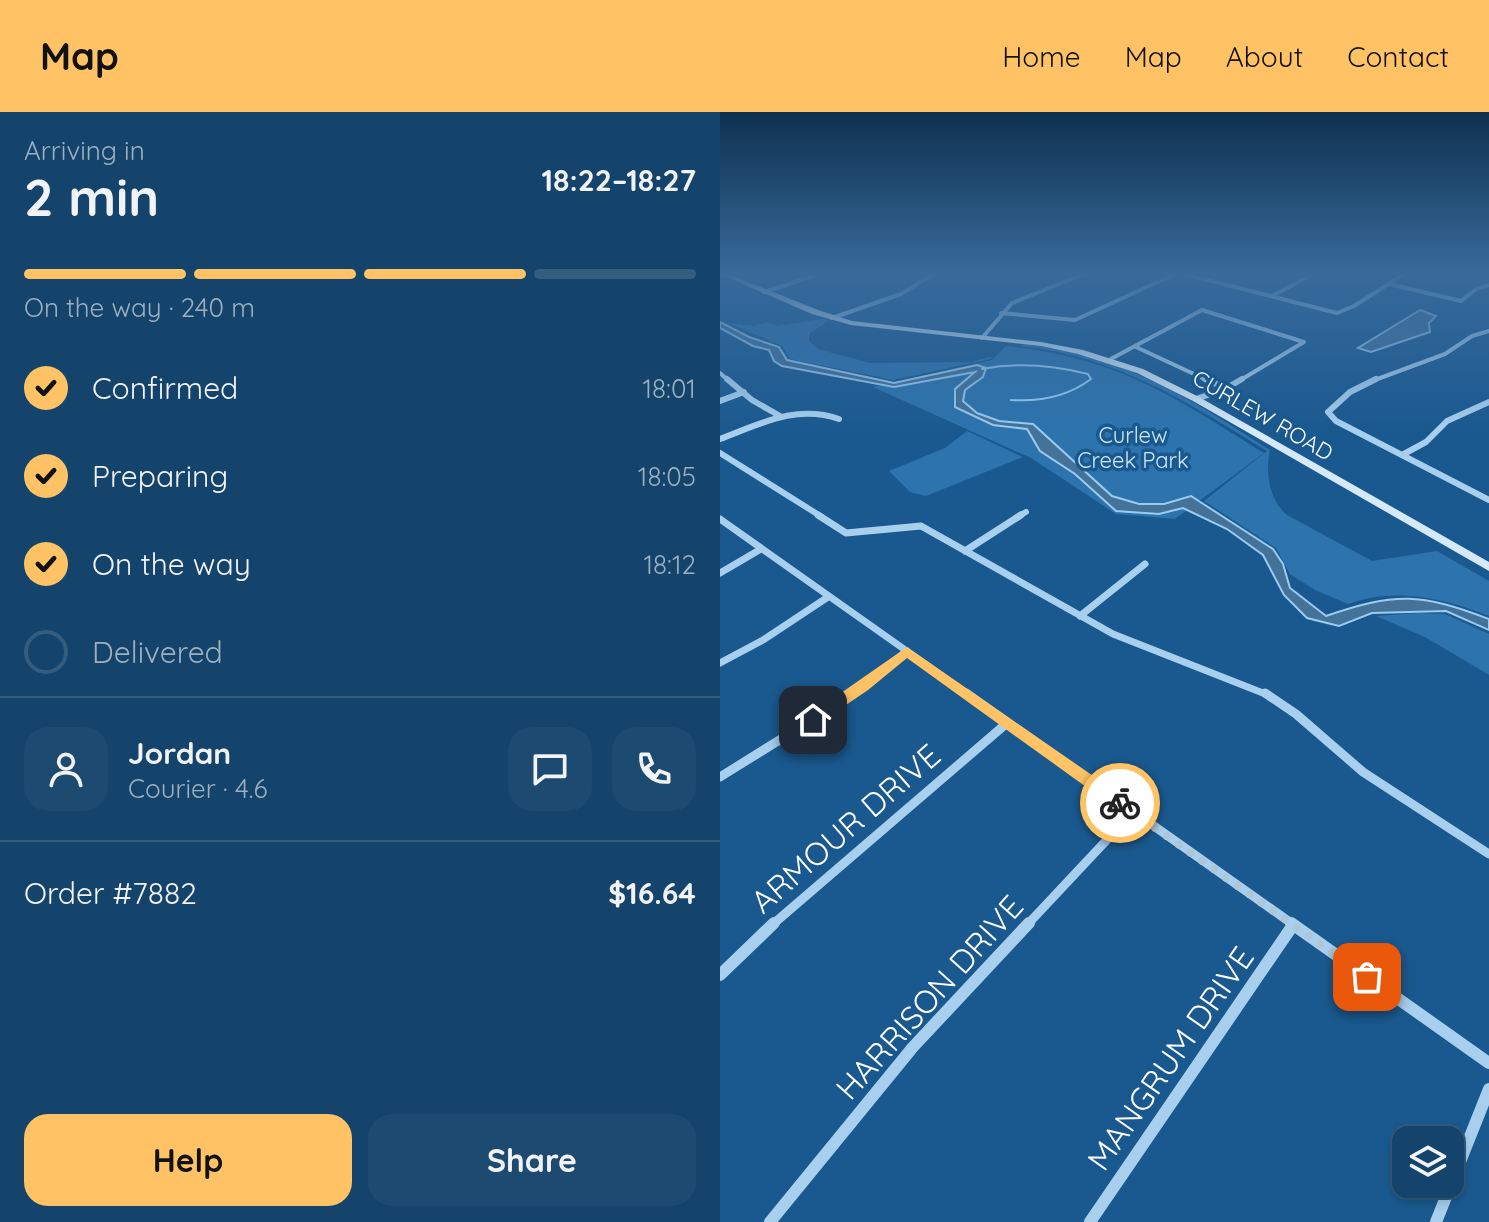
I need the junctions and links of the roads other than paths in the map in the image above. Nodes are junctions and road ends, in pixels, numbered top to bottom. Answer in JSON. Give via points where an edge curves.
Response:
{"nodes":[{"id":1,"x":867,"y":326,"type":"edge"},
{"id":2,"x":991,"y":326,"type":"edge"},
{"id":3,"x":1174,"y":326,"type":"edge"},
{"id":4,"x":1257,"y":326,"type":"edge"},
{"id":5,"x":1489,"y":331,"type":"edge"},
{"id":6,"x":982,"y":338,"type":"junction"},
{"id":7,"x":1136,"y":347,"type":"junction"},
{"id":8,"x":1109,"y":360,"type":"junction"},
{"id":9,"x":720,"y":373,"type":"edge"},
{"id":10,"x":1225,"y":389,"type":"junction"},
{"id":11,"x":744,"y":392,"type":"junction"},
{"id":12,"x":1196,"y":399,"type":"junction"},
{"id":13,"x":720,"y":401,"type":"edge"},
{"id":14,"x":1489,"y":402,"type":"edge"},
{"id":15,"x":780,"y":416,"type":"junction"},
{"id":16,"x":839,"y":419,"type":"dead end"},
{"id":17,"x":720,"y":439,"type":"edge"},
{"id":18,"x":720,"y":453,"type":"edge"},
{"id":19,"x":1402,"y":455,"type":"junction"},
{"id":20,"x":1489,"y":500,"type":"edge"},
{"id":21,"x":1026,"y":512,"type":"dead end"},
{"id":22,"x":720,"y":519,"type":"edge"},
{"id":23,"x":761,"y":549,"type":"junction"},
{"id":24,"x":965,"y":551,"type":"junction"},
{"id":25,"x":1145,"y":564,"type":"dead end"},
{"id":26,"x":1489,"y":567,"type":"edge"},
{"id":27,"x":720,"y":573,"type":"edge"},
{"id":28,"x":828,"y":597,"type":"junction"},
{"id":29,"x":1080,"y":616,"type":"junction"},
{"id":30,"x":907,"y":651,"type":"junction"},
{"id":31,"x":720,"y":663,"type":"edge"},
{"id":32,"x":1007,"y":723,"type":"junction"},
{"id":33,"x":720,"y":777,"type":"edge"},
{"id":34,"x":1133,"y":812,"type":"junction"},
{"id":35,"x":1489,"y":854,"type":"edge"},
{"id":36,"x":1293,"y":925,"type":"junction"},
{"id":37,"x":720,"y":975,"type":"edge"},
{"id":38,"x":1489,"y":1063,"type":"edge"},
{"id":39,"x":1489,"y":1089,"type":"edge"},
{"id":40,"x":770,"y":1222,"type":"edge"},
{"id":41,"x":1090,"y":1222,"type":"edge"},
{"id":42,"x":1436,"y":1222,"type":"edge"}],
"edges":[{"from":1,"to":6,"type":"main road","name":"CURLEW ROAD"},
{"from":2,"to":6,"type":"street"},
{"from":3,"to":7,"type":"street"},
{"from":4,"to":10,"type":"street","via":[[1304,342]]},
{"from":5,"to":19,"type":"street","via":[[1374,380],[1328,412]]},
{"from":6,"to":8,"type":"main road","name":"CURLEW ROAD","via":[[1041,344]]},
{"from":7,"to":8,"type":"street"},
{"from":7,"to":10,"type":"street"},
{"from":8,"to":12,"type":"main road","name":"CURLEW ROAD"},
{"from":9,"to":11,"type":"street"},
{"from":10,"to":12,"type":"street"},
{"from":11,"to":13,"type":"street"},
{"from":11,"to":15,"type":"street"},
{"from":12,"to":26,"type":"main road","name":"CURLEW ROAD"},
{"from":14,"to":19,"type":"street","via":[[1447,421],[1426,442]]},
{"from":15,"to":16,"type":"street","via":[[816,409]]},
{"from":15,"to":17,"type":"street"},
{"from":18,"to":24,"type":"street","via":[[846,533],[916,525]]},
{"from":19,"to":20,"type":"street"},
{"from":21,"to":24,"type":"street"},
{"from":22,"to":23,"type":"street"},
{"from":23,"to":27,"type":"street"},
{"from":23,"to":28,"type":"street"},
{"from":24,"to":29,"type":"street"},
{"from":25,"to":29,"type":"street"},
{"from":28,"to":30,"type":"street"},
{"from":28,"to":31,"type":"street"},
{"from":29,"to":35,"type":"street","via":[[1149,650],[1264,692],[1363,772]]},
{"from":30,"to":32,"type":"street"},
{"from":30,"to":33,"type":"street","via":[[864,687]]},
{"from":32,"to":34,"type":"street"},
{"from":32,"to":37,"type":"street","name":"ARMOUR DRIVE"},
{"from":34,"to":36,"type":"street"},
{"from":34,"to":40,"type":"street","name":"HARRISON DRIVE","via":[[913,1047]]},
{"from":36,"to":38,"type":"street"},
{"from":36,"to":41,"type":"street","name":"MANGRUM DRIVE"},
{"from":39,"to":42,"type":"street"}]}
